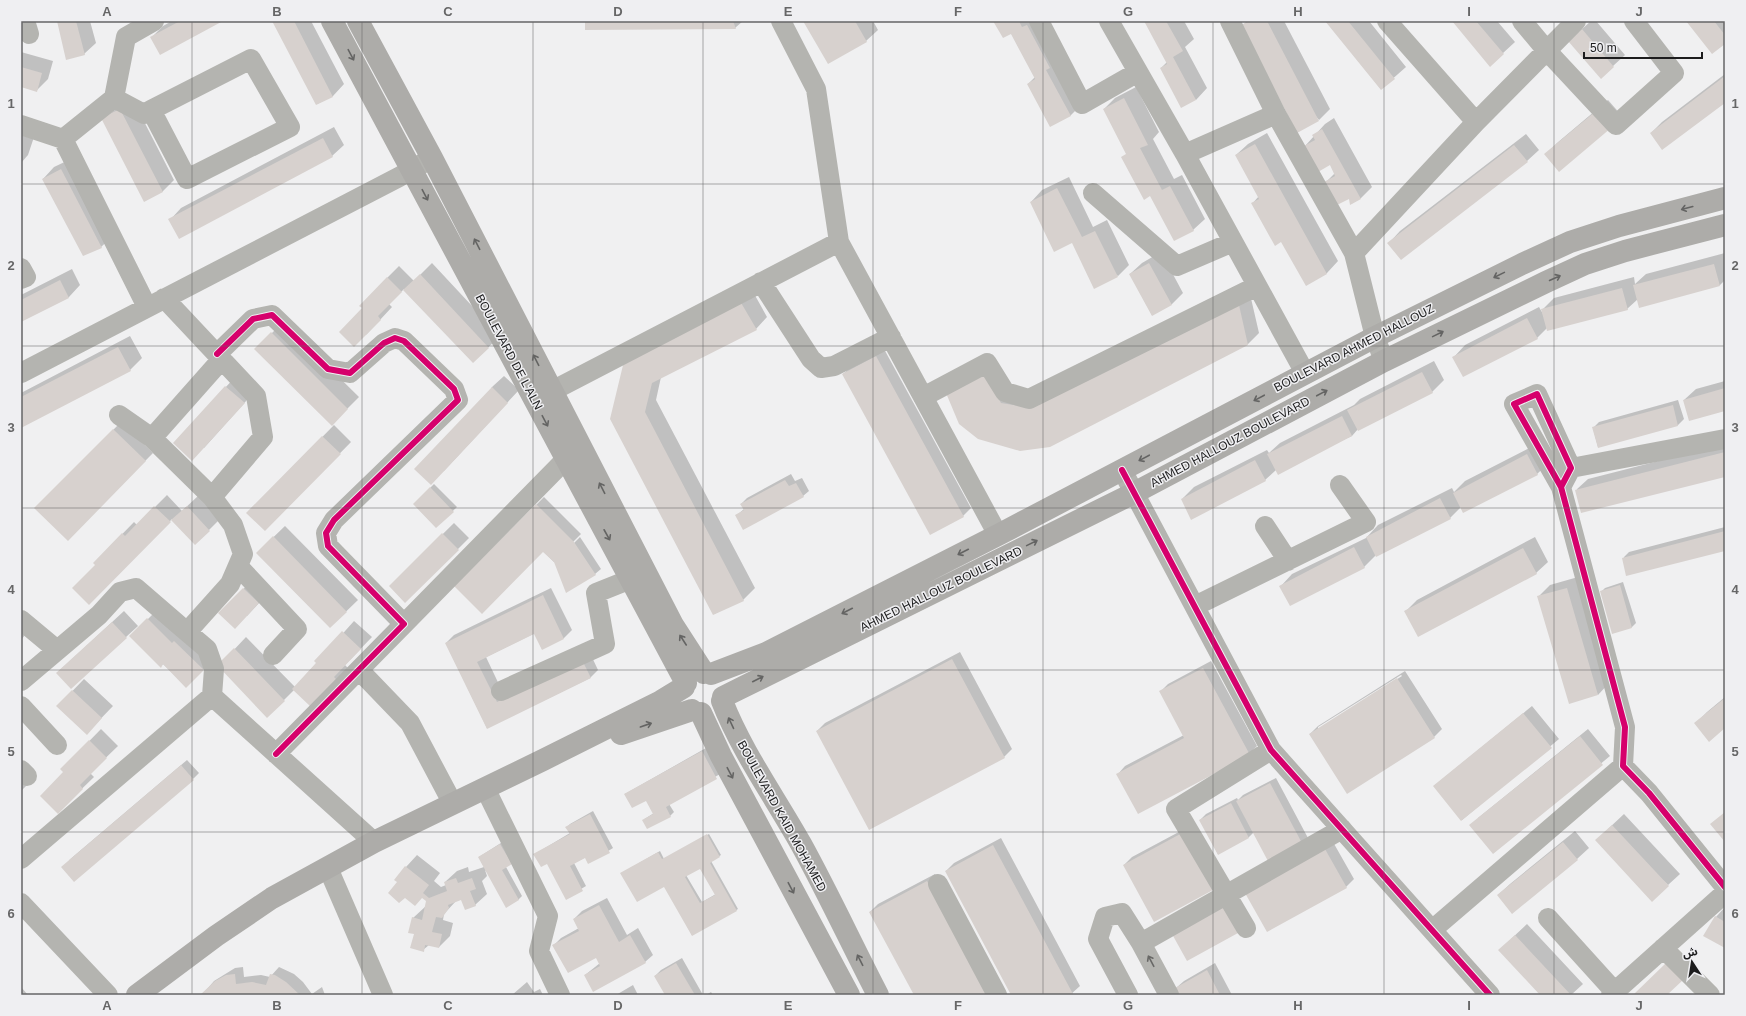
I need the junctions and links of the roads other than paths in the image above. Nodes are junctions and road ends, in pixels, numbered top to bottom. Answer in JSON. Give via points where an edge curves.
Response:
{"nodes":[{"id":1,"x":154,"y":21,"type":"edge"},
{"id":2,"x":332,"y":21,"type":"edge"},
{"id":3,"x":358,"y":21,"type":"edge"},
{"id":4,"x":780,"y":21,"type":"edge"},
{"id":5,"x":1039,"y":21,"type":"edge"},
{"id":6,"x":1109,"y":21,"type":"edge"},
{"id":7,"x":1230,"y":21,"type":"edge"},
{"id":8,"x":1387,"y":21,"type":"edge"},
{"id":9,"x":1522,"y":21,"type":"edge"},
{"id":10,"x":1576,"y":21,"type":"edge"},
{"id":11,"x":1634,"y":21,"type":"edge"},
{"id":12,"x":1546,"y":51,"type":"junction"},
{"id":13,"x":1138,"y":72,"type":"junction"},
{"id":14,"x":114,"y":98,"type":"junction"},
{"id":15,"x":151,"y":110,"type":"junction"},
{"id":16,"x":1276,"y":114,"type":"junction"},
{"id":17,"x":1476,"y":122,"type":"junction"},
{"id":18,"x":21,"y":125,"type":"edge"},
{"id":19,"x":64,"y":139,"type":"junction"},
{"id":20,"x":1185,"y":154,"type":"junction"},
{"id":21,"x":432,"y":158,"type":"junction"},
{"id":22,"x":412,"y":170,"type":"junction"},
{"id":23,"x":1093,"y":193,"type":"dead end"},
{"id":24,"x":1725,"y":198,"type":"edge"},
{"id":25,"x":1725,"y":225,"type":"edge"},
{"id":26,"x":839,"y":242,"type":"junction"},
{"id":27,"x":1233,"y":242,"type":"junction"},
{"id":28,"x":1354,"y":253,"type":"junction"},
{"id":29,"x":21,"y":268,"type":"edge"},
{"id":30,"x":21,"y":279,"type":"edge"},
{"id":31,"x":761,"y":282,"type":"junction"},
{"id":32,"x":1257,"y":286,"type":"junction"},
{"id":33,"x":156,"y":303,"type":"junction"},
{"id":34,"x":1375,"y":336,"type":"junction"},
{"id":35,"x":891,"y":337,"type":"junction"},
{"id":36,"x":220,"y":357,"type":"junction"},
{"id":37,"x":1384,"y":361,"type":"junction"},
{"id":38,"x":21,"y":373,"type":"edge"},
{"id":39,"x":1305,"y":373,"type":"junction"},
{"id":40,"x":552,"y":391,"type":"junction"},
{"id":41,"x":923,"y":397,"type":"junction"},
{"id":42,"x":119,"y":415,"type":"dead end"},
{"id":43,"x":152,"y":438,"type":"junction"},
{"id":44,"x":1725,"y":439,"type":"edge"},
{"id":45,"x":566,"y":459,"type":"junction"},
{"id":46,"x":1571,"y":468,"type":"junction"},
{"id":47,"x":1122,"y":470,"type":"junction"},
{"id":48,"x":1340,"y":485,"type":"dead end"},
{"id":49,"x":1561,"y":487,"type":"junction"},
{"id":50,"x":1134,"y":493,"type":"junction"},
{"id":51,"x":212,"y":497,"type":"junction"},
{"id":52,"x":1265,"y":526,"type":"dead end"},
{"id":53,"x":998,"y":535,"type":"junction"},
{"id":54,"x":1288,"y":561,"type":"junction"},
{"id":55,"x":238,"y":566,"type":"junction"},
{"id":56,"x":631,"y":578,"type":"junction"},
{"id":57,"x":1195,"y":606,"type":"junction"},
{"id":58,"x":21,"y":620,"type":"edge"},
{"id":59,"x":404,"y":624,"type":"junction"},
{"id":60,"x":187,"y":632,"type":"junction"},
{"id":61,"x":666,"y":648,"type":"junction"},
{"id":62,"x":57,"y":650,"type":"junction"},
{"id":63,"x":273,"y":655,"type":"dead end"},
{"id":64,"x":359,"y":670,"type":"junction"},
{"id":65,"x":696,"y":679,"type":"junction"},
{"id":66,"x":21,"y":681,"type":"edge"},
{"id":67,"x":501,"y":691,"type":"dead end"},
{"id":68,"x":212,"y":696,"type":"junction"},
{"id":69,"x":722,"y":699,"type":"junction"},
{"id":70,"x":661,"y":701,"type":"junction"},
{"id":71,"x":21,"y":706,"type":"edge"},
{"id":72,"x":696,"y":711,"type":"junction"},
{"id":73,"x":57,"y":745,"type":"dead end"},
{"id":74,"x":1271,"y":750,"type":"junction"},
{"id":75,"x":276,"y":754,"type":"junction"},
{"id":76,"x":543,"y":760,"type":"junction"},
{"id":77,"x":1623,"y":766,"type":"junction"},
{"id":78,"x":485,"y":788,"type":"junction"},
{"id":79,"x":452,"y":804,"type":"junction"},
{"id":80,"x":1342,"y":830,"type":"junction"},
{"id":81,"x":374,"y":842,"type":"junction"},
{"id":82,"x":21,"y":859,"type":"edge"},
{"id":83,"x":328,"y":868,"type":"junction"},
{"id":84,"x":938,"y":884,"type":"dead end"},
{"id":85,"x":1725,"y":887,"type":"edge"},
{"id":86,"x":1725,"y":892,"type":"edge"},
{"id":87,"x":1227,"y":893,"type":"junction"},
{"id":88,"x":21,"y":902,"type":"edge"},
{"id":89,"x":1548,"y":918,"type":"dead end"},
{"id":90,"x":1246,"y":928,"type":"dead end"},
{"id":91,"x":1432,"y":930,"type":"junction"},
{"id":92,"x":1141,"y":943,"type":"junction"},
{"id":93,"x":1663,"y":948,"type":"junction"},
{"id":94,"x":1613,"y":993,"type":"edge"},
{"id":95,"x":108,"y":995,"type":"edge"},
{"id":96,"x":137,"y":995,"type":"edge"},
{"id":97,"x":384,"y":995,"type":"edge"},
{"id":98,"x":560,"y":995,"type":"edge"},
{"id":99,"x":849,"y":995,"type":"edge"},
{"id":100,"x":878,"y":995,"type":"edge"},
{"id":101,"x":997,"y":995,"type":"edge"},
{"id":102,"x":1128,"y":995,"type":"edge"},
{"id":103,"x":1169,"y":995,"type":"edge"},
{"id":104,"x":1490,"y":995,"type":"edge"},
{"id":105,"x":1710,"y":995,"type":"edge"}],
"edges":[{"from":1,"to":14,"type":"street","via":[[126,37]]},
{"from":2,"to":22,"type":"main road","name":"BOULEVARD DE L'ALN","one_way":true},
{"from":3,"to":21,"type":"main road","name":"BOULEVARD DE L'ALN"},
{"from":4,"to":26,"type":"street","via":[[816,89]]},
{"from":5,"to":13,"type":"street","via":[[1082,104]]},
{"from":6,"to":13,"type":"street"},
{"from":7,"to":16,"type":"street"},
{"from":8,"to":17,"type":"street"},
{"from":9,"to":12,"type":"street"},
{"from":10,"to":12,"type":"street"},
{"from":11,"to":12,"type":"street","via":[[1674,73],[1616,125]]},
{"from":12,"to":17,"type":"street"},
{"from":13,"to":20,"type":"street"},
{"from":14,"to":15,"type":"street","via":[[144,114]]},
{"from":14,"to":19,"type":"street"},
{"from":15,"to":15,"type":"street","via":[[251,59],[290,127],[187,179]]},
{"from":16,"to":20,"type":"street"},
{"from":16,"to":28,"type":"street"},
{"from":17,"to":28,"type":"street"},
{"from":18,"to":19,"type":"street"},
{"from":19,"to":33,"type":"street"},
{"from":20,"to":27,"type":"street"},
{"from":21,"to":22,"type":"street"},
{"from":40,"to":21,"type":"main road","name":"BOULEVARD DE L'ALN","one_way":true},
{"from":22,"to":33,"type":"street"},
{"from":22,"to":45,"type":"main road","name":"BOULEVARD DE L'ALN","one_way":true},
{"from":23,"to":27,"type":"street","via":[[1177,266]]},
{"from":24,"to":34,"type":"main road","name":"BOULEVARD AHMED HALLOUZ","one_way":true,"via":[[1619,226],[1570,242]]},
{"from":37,"to":25,"type":"main road","name":"AHMED HALLOUZ BOULEVARD","one_way":true,"via":[[1585,264]]},
{"from":26,"to":31,"type":"street"},
{"from":26,"to":35,"type":"street"},
{"from":27,"to":32,"type":"street"},
{"from":28,"to":34,"type":"street"},
{"from":29,"to":30,"type":"street","via":[[26,277]]},
{"from":31,"to":35,"type":"street","via":[[811,359],[821,368],[834,366]]},
{"from":31,"to":40,"type":"street"},
{"from":32,"to":39,"type":"street"},
{"from":32,"to":41,"type":"street","via":[[1029,399],[1005,392],[987,363]]},
{"from":33,"to":36,"type":"street"},
{"from":33,"to":38,"type":"street"},
{"from":34,"to":37,"type":"street"},
{"from":34,"to":39,"type":"main road","name":"BOULEVARD AHMED HALLOUZ"},
{"from":35,"to":41,"type":"street"},
{"from":36,"to":43,"type":"street"},
{"from":36,"to":51,"type":"street","via":[[256,396],[263,436]]},
{"from":36,"to":59,"type":"street","via":[[253,319],[272,315],[328,369],[350,373],[384,343],[394,338],[404,341],[454,389],[458,400],[334,520],[326,533],[328,546]]},
{"from":50,"to":37,"type":"main road","name":"AHMED HALLOUZ BOULEVARD","one_way":true},
{"from":39,"to":47,"type":"main road","name":"BOULEVARD AHMED HALLOUZ","one_way":true},
{"from":65,"to":40,"type":"main road","name":"BOULEVARD DE L'ALN","one_way":true,"via":[[673,625]]},
{"from":41,"to":53,"type":"street"},
{"from":42,"to":43,"type":"street"},
{"from":43,"to":51,"type":"street"},
{"from":44,"to":46,"type":"street"},
{"from":45,"to":56,"type":"main road","name":"BOULEVARD DE L'ALN","one_way":true},
{"from":45,"to":59,"type":"street"},
{"from":46,"to":49,"type":"street"},
{"from":46,"to":49,"type":"street","via":[[1537,394],[1514,404]]},
{"from":47,"to":50,"type":"street"},
{"from":47,"to":53,"type":"main road","name":"BOULEVARD AHMED HALLOUZ"},
{"from":48,"to":54,"type":"street","via":[[1366,522]]},
{"from":49,"to":77,"type":"street","via":[[1625,727]]},
{"from":50,"to":57,"type":"street"},
{"from":69,"to":50,"type":"main road","name":"AHMED HALLOUZ BOULEVARD","one_way":true},
{"from":51,"to":55,"type":"street","via":[[234,525],[243,554]]},
{"from":52,"to":54,"type":"street"},
{"from":53,"to":65,"type":"main road","name":"AHMED HALLOUZ BOULEVARD","one_way":true,"via":[[766,653]]},
{"from":54,"to":57,"type":"street"},
{"from":55,"to":60,"type":"street","via":[[230,584]]},
{"from":55,"to":63,"type":"street","via":[[297,629]]},
{"from":56,"to":61,"type":"main road","name":"BOULEVARD DE L'ALN"},
{"from":56,"to":67,"type":"street","via":[[596,593],[605,644]]},
{"from":57,"to":74,"type":"street"},
{"from":58,"to":62,"type":"street"},
{"from":59,"to":64,"type":"street"},
{"from":60,"to":62,"type":"street","via":[[136,588],[120,592],[99,615]]},
{"from":60,"to":68,"type":"street","via":[[207,649],[214,669]]},
{"from":61,"to":65,"type":"main road","name":"BOULEVARD DE L'ALN"},
{"from":61,"to":70,"type":"main road","via":[[668,675]]},
{"from":62,"to":66,"type":"street"},
{"from":64,"to":75,"type":"street"},
{"from":64,"to":79,"type":"street","via":[[410,723]]},
{"from":65,"to":69,"type":"main road","via":[[720,681],[724,691]]},
{"from":65,"to":70,"type":"main road","name":"AHMED HALLOUZ BOULEVARD"},
{"from":65,"to":72,"type":"main road","via":[[683,697],[688,707]]},
{"from":68,"to":75,"type":"street"},
{"from":68,"to":82,"type":"street"},
{"from":69,"to":72,"type":"main road","via":[[711,712]]},
{"from":100,"to":69,"type":"main road","name":"BOULEVARD KAID MOHAMED","one_way":true,"via":[[801,844],[730,723]]},
{"from":70,"to":76,"type":"main road","name":"AHMED HALLOUZ BOULEVARD"},
{"from":71,"to":73,"type":"street"},
{"from":76,"to":72,"type":"main road","one_way":true},
{"from":72,"to":99,"type":"main road","name":"BOULEVARD KAID MOHAMED","one_way":true},
{"from":74,"to":80,"type":"street"},
{"from":74,"to":87,"type":"street","via":[[1176,809]]},
{"from":75,"to":81,"type":"street"},
{"from":76,"to":78,"type":"main road"},
{"from":77,"to":85,"type":"street","via":[[1649,793]]},
{"from":77,"to":91,"type":"street"},
{"from":78,"to":79,"type":"main road"},
{"from":78,"to":98,"type":"street","via":[[548,916],[539,951]]},
{"from":79,"to":81,"type":"main road"},
{"from":80,"to":87,"type":"street"},
{"from":80,"to":91,"type":"street"},
{"from":81,"to":83,"type":"main road"},
{"from":83,"to":96,"type":"main road","via":[[272,898]]},
{"from":83,"to":97,"type":"street"},
{"from":84,"to":101,"type":"street"},
{"from":86,"to":93,"type":"street"},
{"from":87,"to":90,"type":"street"},
{"from":87,"to":92,"type":"street"},
{"from":88,"to":95,"type":"street"},
{"from":89,"to":94,"type":"street"},
{"from":91,"to":104,"type":"street"},
{"from":92,"to":102,"type":"street","via":[[1122,913],[1105,917],[1098,939]]},
{"from":103,"to":92,"type":"street","one_way":true},
{"from":93,"to":94,"type":"street"},
{"from":93,"to":105,"type":"street"}]}
